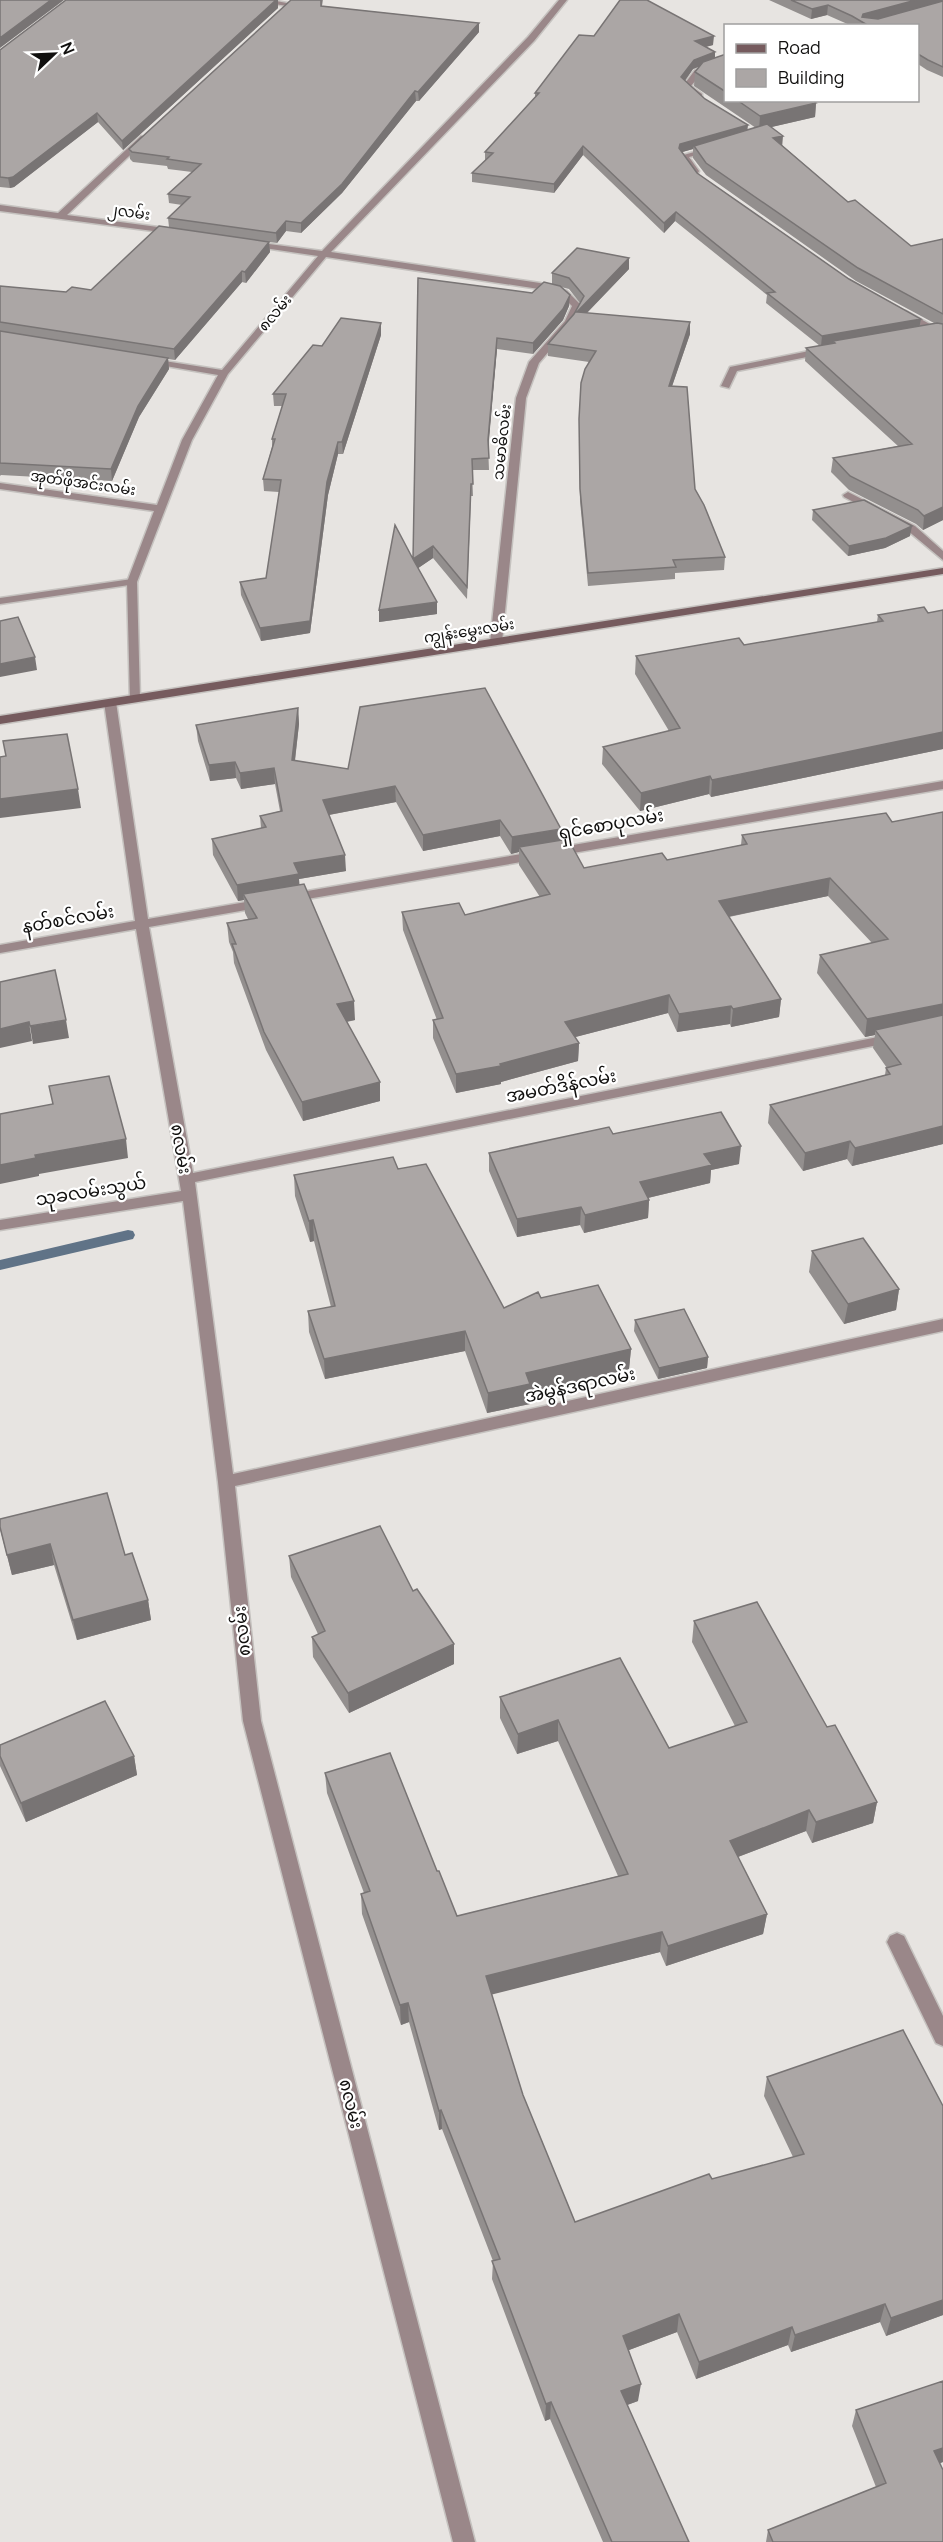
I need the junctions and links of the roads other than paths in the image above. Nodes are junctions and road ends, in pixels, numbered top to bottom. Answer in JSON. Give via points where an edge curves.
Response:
{"nodes":[{"id":1,"x":249,"y":0,"type":"edge"},
{"id":2,"x":563,"y":0,"type":"edge"},
{"id":3,"x":291,"y":2,"type":"edge"},
{"id":4,"x":279,"y":12,"type":"edge"},
{"id":5,"x":724,"y":63,"type":"edge"},
{"id":6,"x":709,"y":104,"type":"edge"},
{"id":7,"x":148,"y":135,"type":"edge"},
{"id":8,"x":726,"y":145,"type":"edge"},
{"id":9,"x":701,"y":179,"type":"edge"},
{"id":10,"x":0,"y":208,"type":"edge"},
{"id":11,"x":60,"y":216,"type":"junction"},
{"id":12,"x":187,"y":234,"type":"edge"},
{"id":13,"x":245,"y":242,"type":"edge"},
{"id":14,"x":325,"y":253,"type":"junction"},
{"id":15,"x":893,"y":308,"type":"edge"},
{"id":16,"x":939,"y":331,"type":"edge"},
{"id":17,"x":924,"y":333,"type":"edge"},
{"id":18,"x":831,"y":350,"type":"edge"},
{"id":19,"x":142,"y":359,"type":"edge"},
{"id":20,"x":224,"y":373,"type":"junction"},
{"id":21,"x":726,"y":386,"type":"dead end"},
{"id":22,"x":0,"y":486,"type":"edge"},
{"id":23,"x":848,"y":495,"type":"dead end"},
{"id":24,"x":161,"y":509,"type":"junction"},
{"id":25,"x":943,"y":557,"type":"edge"},
{"id":26,"x":943,"y":571,"type":"edge"},
{"id":27,"x":132,"y":582,"type":"junction"},
{"id":28,"x":0,"y":601,"type":"edge"},
{"id":29,"x":496,"y":642,"type":"junction"},
{"id":30,"x":134,"y":699,"type":"junction"},
{"id":31,"x":110,"y":702,"type":"junction"},
{"id":32,"x":0,"y":720,"type":"edge"},
{"id":33,"x":943,"y":785,"type":"edge"},
{"id":34,"x":142,"y":924,"type":"junction"},
{"id":35,"x":0,"y":949,"type":"edge"},
{"id":36,"x":908,"y":1035,"type":"edge"},
{"id":37,"x":188,"y":1187,"type":"junction"},
{"id":38,"x":0,"y":1225,"type":"edge"},
{"id":39,"x":943,"y":1325,"type":"edge"},
{"id":40,"x":226,"y":1482,"type":"junction"},
{"id":41,"x":897,"y":1942,"type":"dead end"},
{"id":42,"x":943,"y":2037,"type":"edge"},
{"id":43,"x":464,"y":2542,"type":"edge"}],
"edges":[{"from":1,"to":3,"type":"street"},
{"from":2,"to":14,"type":"street","name":"၈လမ်း","via":[[531,39]]},
{"from":3,"to":4,"type":"street"},
{"from":5,"to":6,"type":"street","via":[[698,72],[687,86]]},
{"from":7,"to":11,"type":"street"},
{"from":8,"to":9,"type":"street","via":[[684,156]]},
{"from":10,"to":11,"type":"street","name":"၂လမ်း"},
{"from":11,"to":12,"type":"street","name":"၂လမ်း"},
{"from":13,"to":14,"type":"street"},
{"from":14,"to":20,"type":"street","name":"၈လမ်း"},
{"from":14,"to":29,"type":"street","name":"သမာဓိလမ်း","via":[[540,286],[564,292],[577,306],[569,322],[534,362],[521,398]]},
{"from":15,"to":16,"type":"street"},
{"from":16,"to":17,"type":"street"},
{"from":18,"to":21,"type":"street","via":[[733,369]]},
{"from":19,"to":20,"type":"street"},
{"from":20,"to":24,"type":"street","name":"၈လမ်း","via":[[187,440]]},
{"from":22,"to":24,"type":"street","name":"အုတ်ဖိုအင်းလမ်း"},
{"from":23,"to":25,"type":"street","via":[[911,528]]},
{"from":24,"to":27,"type":"street","name":"၈လမ်း"},
{"from":26,"to":29,"type":"street","name":"ကျွန်းမွှေးလမ်း"},
{"from":27,"to":28,"type":"street"},
{"from":27,"to":30,"type":"street","name":"၈လမ်း"},
{"from":29,"to":30,"type":"street","name":"ကျွန်းမွှေးလမ်း"},
{"from":30,"to":31,"type":"street","name":"ကျွန်းမွှေးလမ်း"},
{"from":31,"to":32,"type":"street","name":"ကျွန်းမွှေးလမ်း"},
{"from":31,"to":34,"type":"street","name":"၈လမ်း"},
{"from":33,"to":34,"type":"street","name":"ရှင်စောပုလမ်း"},
{"from":34,"to":35,"type":"street","name":"နတ်စင်လမ်း"},
{"from":34,"to":37,"type":"street","name":"၈လမ်း"},
{"from":36,"to":37,"type":"street","name":"အမတ်ဒိန်လမ်း"},
{"from":37,"to":38,"type":"street","name":"သုခလမ်းသွယ်"},
{"from":37,"to":40,"type":"street","name":"၈လမ်း"},
{"from":39,"to":40,"type":"street","name":"အဲမွန်ဒရာလမ်း"},
{"from":40,"to":43,"type":"street","name":"၈လမ်း","via":[[252,1721]]},
{"from":41,"to":42,"type":"street"}]}
